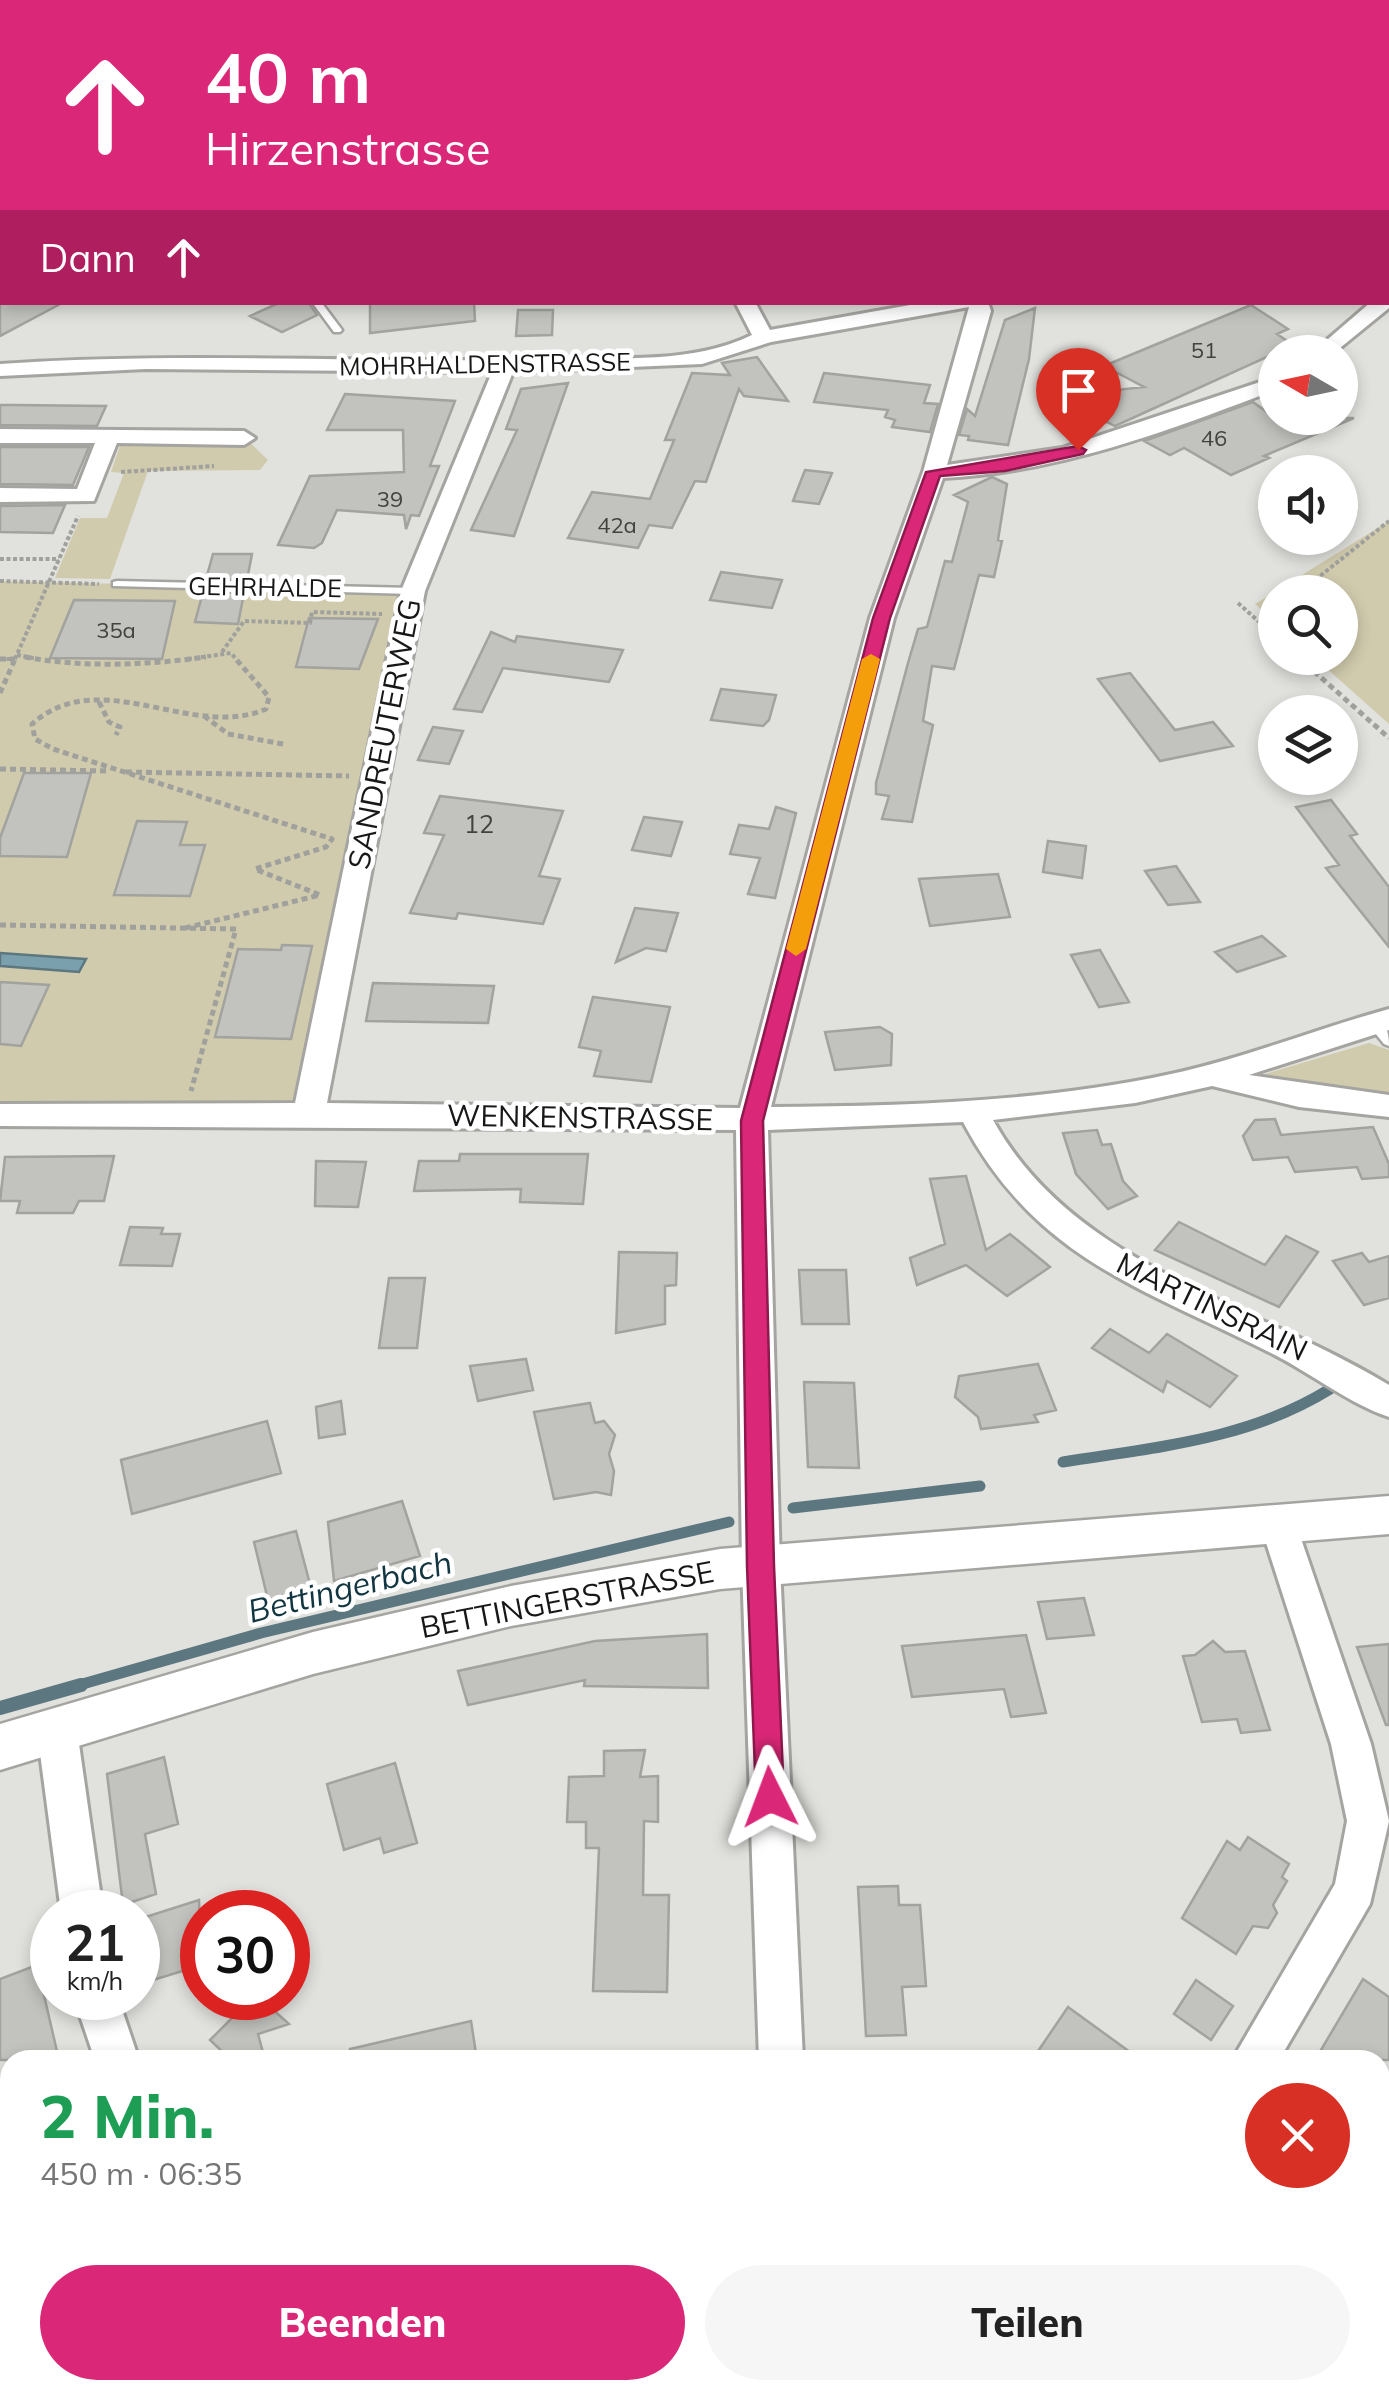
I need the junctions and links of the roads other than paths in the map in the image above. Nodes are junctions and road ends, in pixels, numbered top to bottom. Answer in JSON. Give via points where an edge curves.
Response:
{"nodes":[{"id":1,"x":318,"y":305,"type":"edge"},
{"id":2,"x":746,"y":305,"type":"edge"},
{"id":3,"x":947,"y":305,"type":"edge"},
{"id":4,"x":979,"y":305,"type":"edge"},
{"id":5,"x":1381,"y":305,"type":"edge"},
{"id":6,"x":337,"y":330,"type":"dead end"},
{"id":7,"x":1344,"y":335,"type":"edge"},
{"id":8,"x":765,"y":337,"type":"junction"},
{"id":9,"x":504,"y":368,"type":"junction"},
{"id":10,"x":0,"y":370,"type":"edge"},
{"id":11,"x":1258,"y":389,"type":"edge"},
{"id":12,"x":0,"y":436,"type":"edge"},
{"id":13,"x":109,"y":436,"type":"junction"},
{"id":14,"x":244,"y":438,"type":"dead end"},
{"id":15,"x":934,"y":472,"type":"junction"},
{"id":16,"x":0,"y":495,"type":"edge"},
{"id":17,"x":117,"y":584,"type":"road end"},
{"id":18,"x":411,"y":603,"type":"junction"},
{"id":19,"x":1384,"y":1028,"type":"edge"},
{"id":20,"x":1211,"y":1074,"type":"junction"},
{"id":21,"x":1389,"y":1106,"type":"edge"},
{"id":22,"x":971,"y":1108,"type":"junction"},
{"id":23,"x":309,"y":1113,"type":"junction"},
{"id":24,"x":0,"y":1115,"type":"edge"},
{"id":25,"x":752,"y":1121,"type":"junction"},
{"id":26,"x":1389,"y":1403,"type":"edge"},
{"id":27,"x":1389,"y":1515,"type":"edge"},
{"id":28,"x":1278,"y":1524,"type":"junction"},
{"id":29,"x":760,"y":1566,"type":"junction"},
{"id":30,"x":57,"y":1730,"type":"junction"},
{"id":31,"x":0,"y":1748,"type":"edge"},
{"id":32,"x":79,"y":1890,"type":"edge"},
{"id":33,"x":103,"y":2020,"type":"edge"},
{"id":34,"x":113,"y":2050,"type":"edge"},
{"id":35,"x":781,"y":2050,"type":"edge"},
{"id":36,"x":1260,"y":2050,"type":"edge"}],
"edges":[{"from":1,"to":6,"type":"lane"},
{"from":2,"to":8,"type":"street"},
{"from":3,"to":8,"type":"street","name":"MOHRHALDENSTRASSE"},
{"from":4,"to":15,"type":"street"},
{"from":5,"to":7,"type":"street"},
{"from":8,"to":9,"type":"street","name":"MOHRHALDENSTRASSE","via":[[746,348],[658,361]]},
{"from":9,"to":10,"type":"street","name":"MOHRHALDENSTRASSE","via":[[115,362]]},
{"from":9,"to":18,"type":"street","name":"SANDREUTERWEG"},
{"from":11,"to":15,"type":"street","via":[[1115,442],[1005,467]]},
{"from":12,"to":13,"type":"street"},
{"from":13,"to":14,"type":"street"},
{"from":13,"to":16,"type":"street","via":[[86,496]]},
{"from":15,"to":25,"type":"street","via":[[882,618]]},
{"from":17,"to":18,"type":"lane","name":"GEHRHALDE"},
{"from":18,"to":23,"type":"street","name":"SANDREUTERWEG"},
{"from":19,"to":20,"type":"street","name":"WENKENSTRASSE"},
{"from":20,"to":21,"type":"street","via":[[1250,1089]]},
{"from":20,"to":22,"type":"street","name":"WENKENSTRASSE","via":[[1135,1092]]},
{"from":22,"to":25,"type":"street","name":"WENKENSTRASSE"},
{"from":22,"to":26,"type":"street","name":"MARTINSRAIN","via":[[983,1140],[1044,1208],[1124,1268],[1305,1351]]},
{"from":23,"to":24,"type":"street","name":"WENKENSTRASSE"},
{"from":23,"to":25,"type":"street","name":"WENKENSTRASSE"},
{"from":25,"to":29,"type":"street"},
{"from":27,"to":28,"type":"street","name":"BETTINGERSTRASSE"},
{"from":28,"to":29,"type":"street","name":"BETTINGERSTRASSE"},
{"from":28,"to":36,"type":"street","via":[[1351,1744],[1368,1822],[1355,1890]]},
{"from":29,"to":30,"type":"street","name":"BETTINGERSTRASSE","via":[[511,1606],[312,1653]]},
{"from":29,"to":35,"type":"street"},
{"from":30,"to":31,"type":"street","name":"BETTINGERSTRASSE"},
{"from":30,"to":32,"type":"street"},
{"from":33,"to":34,"type":"street"}]}
